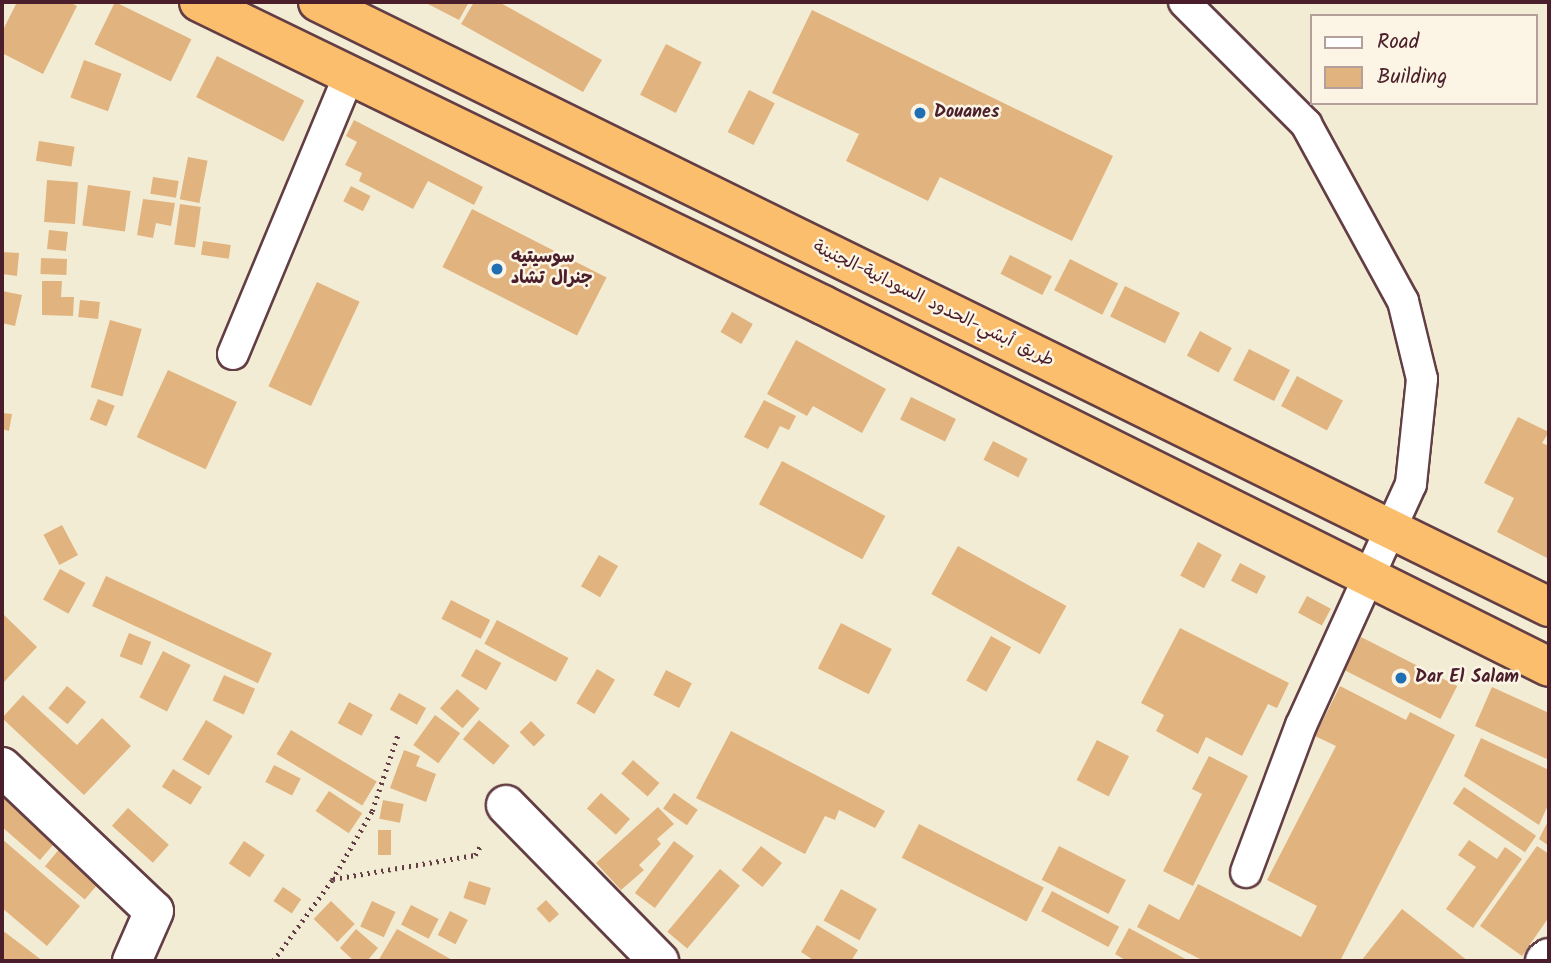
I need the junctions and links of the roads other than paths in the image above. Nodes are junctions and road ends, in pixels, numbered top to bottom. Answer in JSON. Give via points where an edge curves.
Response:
{"nodes":[{"id":1,"x":199,"y":2,"type":"edge"},
{"id":2,"x":317,"y":2,"type":"edge"},
{"id":3,"x":1184,"y":2,"type":"edge"},
{"id":4,"x":349,"y":75,"type":"junction"},
{"id":5,"x":233,"y":355,"type":"dead end"},
{"id":6,"x":1388,"y":531,"type":"junction"},
{"id":7,"x":1365,"y":577,"type":"junction"},
{"id":8,"x":1549,"y":607,"type":"edge"},
{"id":9,"x":1549,"y":667,"type":"edge"},
{"id":10,"x":2,"y":767,"type":"edge"},
{"id":11,"x":506,"y":805,"type":"road end"},
{"id":12,"x":1246,"y":872,"type":"dead end"},
{"id":13,"x":132,"y":961,"type":"edge"},
{"id":14,"x":659,"y":961,"type":"edge"}],
"edges":[{"from":1,"to":4,"type":"highway"},
{"from":2,"to":6,"type":"highway","name":"طريق أبشي-الحدود السودانية-الجنينة"},
{"from":3,"to":6,"type":"lane","via":[[1306,124],[1403,301],[1422,379],[1411,484]]},
{"from":4,"to":5,"type":"lane"},
{"from":4,"to":7,"type":"highway","via":[[823,305]]},
{"from":6,"to":7,"type":"lane"},
{"from":6,"to":8,"type":"highway","name":"طريق أبشي-الحدود السودانية-الجنينة"},
{"from":7,"to":9,"type":"highway"},
{"from":7,"to":12,"type":"lane","via":[[1301,725]]},
{"from":10,"to":13,"type":"street","via":[[154,911]]},
{"from":11,"to":14,"type":"street"}]}
